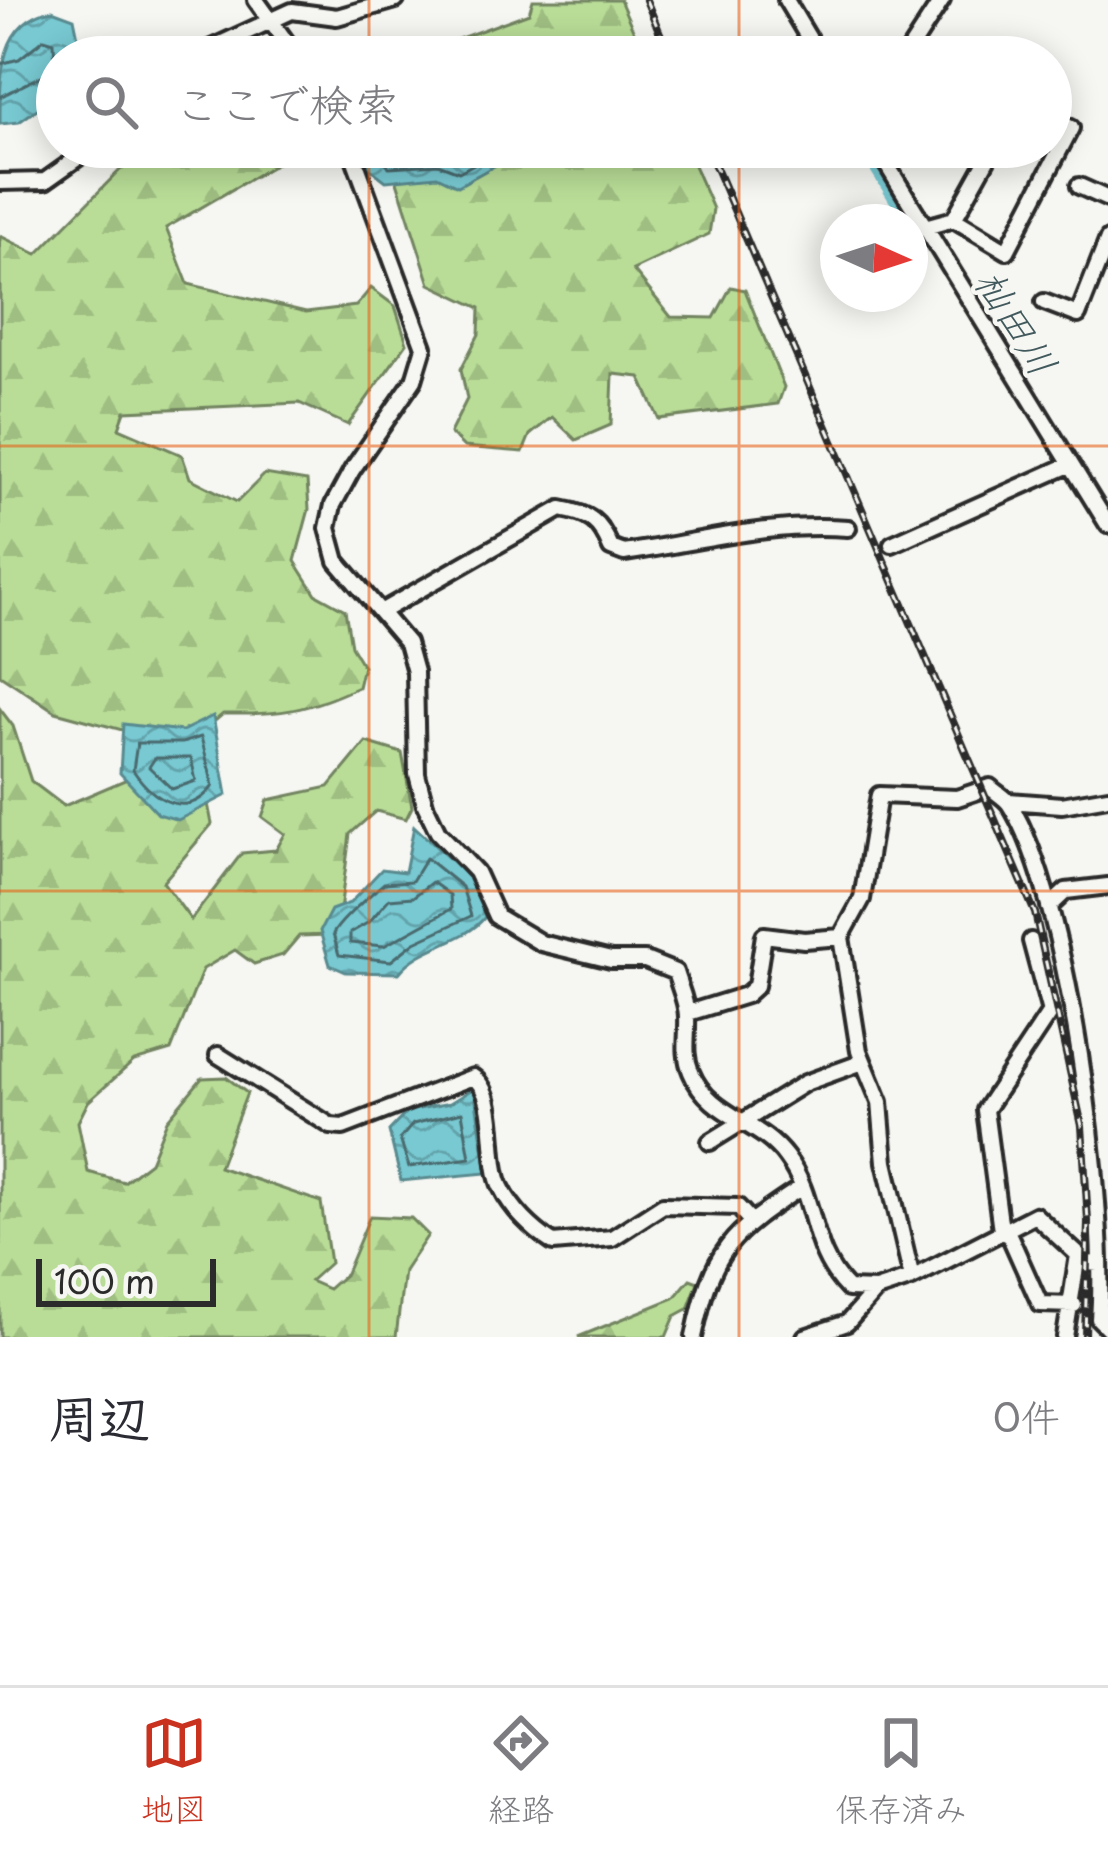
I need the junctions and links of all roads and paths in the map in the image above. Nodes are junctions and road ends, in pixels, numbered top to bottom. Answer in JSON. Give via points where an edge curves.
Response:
{"nodes":[{"id":1,"x":256,"y":0,"type":"edge"},
{"id":2,"x":396,"y":0,"type":"edge"},
{"id":3,"x":786,"y":0,"type":"edge"},
{"id":4,"x":942,"y":0,"type":"edge"},
{"id":5,"x":271,"y":19,"type":"junction"},
{"id":6,"x":236,"y":36,"type":"edge"},
{"id":7,"x":283,"y":36,"type":"edge"},
{"id":8,"x":807,"y":36,"type":"edge"},
{"id":9,"x":919,"y":36,"type":"edge"},
{"id":10,"x":63,"y":168,"type":"edge"},
{"id":11,"x":358,"y":168,"type":"edge"},
{"id":12,"x":889,"y":168,"type":"edge"},
{"id":13,"x":982,"y":168,"type":"edge"},
{"id":14,"x":1050,"y":168,"type":"edge"},
{"id":15,"x":0,"y":182,"type":"edge"},
{"id":16,"x":1078,"y":186,"type":"dead end"},
{"id":17,"x":1108,"y":199,"type":"edge"},
{"id":18,"x":912,"y":204,"type":"edge"},
{"id":19,"x":954,"y":219,"type":"junction"},
{"id":20,"x":928,"y":226,"type":"edge"},
{"id":21,"x":928,"y":230,"type":"edge"},
{"id":22,"x":1108,"y":239,"type":"edge"},
{"id":23,"x":1044,"y":302,"type":"dead end"},
{"id":24,"x":1069,"y":465,"type":"junction"},
{"id":25,"x":1108,"y":525,"type":"edge"},
{"id":26,"x":848,"y":528,"type":"dead end"},
{"id":27,"x":892,"y":544,"type":"dead end"},
{"id":28,"x":384,"y":610,"type":"junction"},
{"id":29,"x":1108,"y":802,"type":"edge"},
{"id":30,"x":1011,"y":806,"type":"junction"},
{"id":31,"x":1108,"y":886,"type":"edge"},
{"id":32,"x":1049,"y":907,"type":"junction"},
{"id":33,"x":841,"y":937,"type":"junction"},
{"id":34,"x":1030,"y":940,"type":"dead end"},
{"id":35,"x":688,"y":1013,"type":"junction"},
{"id":36,"x":218,"y":1055,"type":"dead end"},
{"id":37,"x":863,"y":1062,"type":"junction"},
{"id":38,"x":739,"y":1120,"type":"junction"},
{"id":39,"x":710,"y":1142,"type":"dead end"},
{"id":40,"x":802,"y":1187,"type":"junction"},
{"id":41,"x":1103,"y":1209,"type":"edge"},
{"id":42,"x":749,"y":1219,"type":"junction"},
{"id":43,"x":1001,"y":1230,"type":"junction"},
{"id":44,"x":1078,"y":1256,"type":"junction"},
{"id":45,"x":1099,"y":1264,"type":"junction"},
{"id":46,"x":911,"y":1278,"type":"junction"},
{"id":47,"x":876,"y":1290,"type":"junction"},
{"id":48,"x":1104,"y":1302,"type":"edge"},
{"id":49,"x":1074,"y":1305,"type":"junction"},
{"id":50,"x":1108,"y":1328,"type":"edge"},
{"id":51,"x":694,"y":1337,"type":"edge"},
{"id":52,"x":805,"y":1337,"type":"edge"},
{"id":53,"x":1065,"y":1337,"type":"edge"}],
"edges":[{"from":1,"to":5,"type":"street"},
{"from":2,"to":5,"type":"street","via":[[337,17],[292,11]]},
{"from":3,"to":8,"type":"street"},
{"from":4,"to":9,"type":"street"},
{"from":5,"to":6,"type":"street"},
{"from":5,"to":7,"type":"street"},
{"from":10,"to":15,"type":"street","via":[[44,181]]},
{"from":11,"to":28,"type":"street","via":[[424,347],[414,380],[352,470],[328,528],[337,561]]},
{"from":12,"to":18,"type":"street"},
{"from":13,"to":19,"type":"street"},
{"from":14,"to":19,"type":"street","via":[[1007,251]]},
{"from":16,"to":17,"type":"street"},
{"from":19,"to":20,"type":"street"},
{"from":21,"to":24,"type":"street"},
{"from":22,"to":23,"type":"street","via":[[1078,315]]},
{"from":24,"to":25,"type":"street"},
{"from":24,"to":27,"type":"street"},
{"from":26,"to":28,"type":"street","via":[[746,531],[624,553],[611,548],[587,513],[561,509]]},
{"from":28,"to":35,"type":"street","via":[[415,672],[425,805],[438,832],[476,872],[496,916],[542,943],[660,964],[675,972]]},
{"from":29,"to":30,"type":"street"},
{"from":30,"to":32,"type":"street"},
{"from":30,"to":33,"type":"street","via":[[990,787],[958,798],[879,795],[862,898]]},
{"from":31,"to":32,"type":"street","via":[[1066,891]]},
{"from":32,"to":41,"type":"street"},
{"from":33,"to":35,"type":"street","via":[[764,935],[756,986]]},
{"from":33,"to":37,"type":"street"},
{"from":34,"to":43,"type":"street","via":[[1050,1012],[985,1110]]},
{"from":35,"to":38,"type":"street","via":[[690,1070],[714,1106]]},
{"from":36,"to":42,"type":"street","via":[[331,1126],[473,1077],[484,1093],[500,1186],[553,1243],[612,1238],[663,1204],[737,1208]]},
{"from":37,"to":38,"type":"street"},
{"from":37,"to":46,"type":"street","via":[[880,1102]]},
{"from":38,"to":39,"type":"street"},
{"from":38,"to":40,"type":"street","via":[[782,1151]]},
{"from":40,"to":42,"type":"street"},
{"from":40,"to":47,"type":"street","via":[[823,1259],[848,1289]]},
{"from":41,"to":45,"type":"street"},
{"from":42,"to":51,"type":"street","via":[[706,1286]]},
{"from":43,"to":44,"type":"street","via":[[1035,1215]]},
{"from":43,"to":46,"type":"street"},
{"from":43,"to":49,"type":"street","via":[[1040,1304]]},
{"from":44,"to":45,"type":"street"},
{"from":44,"to":49,"type":"street"},
{"from":45,"to":48,"type":"street"},
{"from":46,"to":47,"type":"street"},
{"from":47,"to":52,"type":"street","via":[[847,1323]]},
{"from":48,"to":50,"type":"street","via":[[1099,1319]]},
{"from":49,"to":53,"type":"street"}]}
